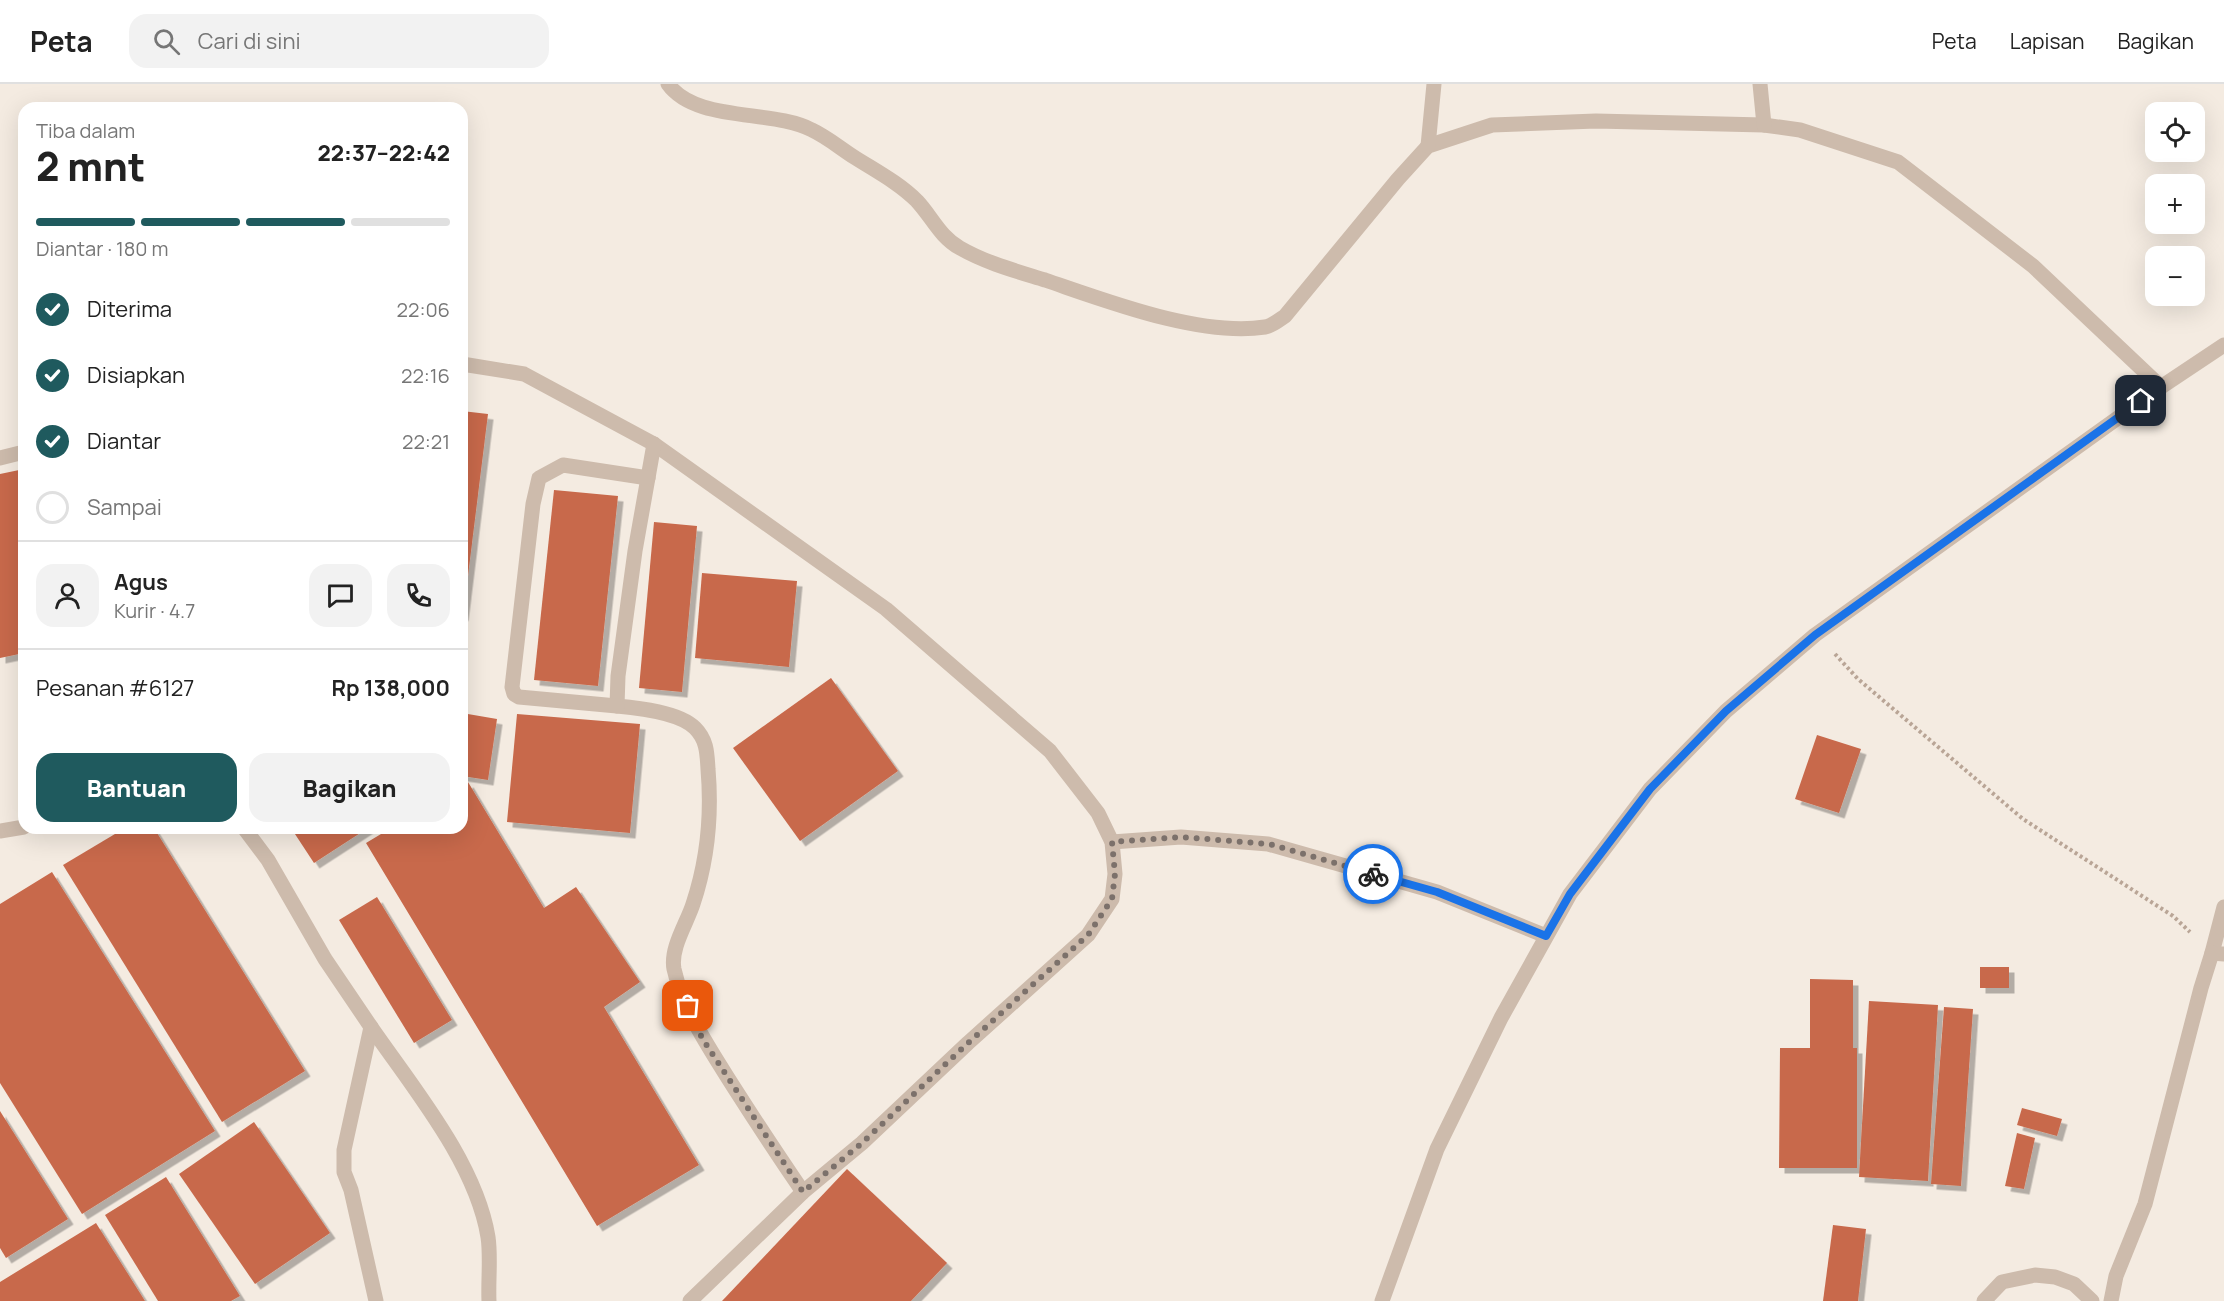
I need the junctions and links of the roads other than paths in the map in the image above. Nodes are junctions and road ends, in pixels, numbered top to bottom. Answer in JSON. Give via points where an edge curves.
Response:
{"nodes":[{"id":1,"x":668,"y":84,"type":"edge"},
{"id":2,"x":1434,"y":84,"type":"edge"},
{"id":3,"x":1760,"y":84,"type":"edge"},
{"id":4,"x":1764,"y":125,"type":"junction"},
{"id":5,"x":1428,"y":146,"type":"junction"},
{"id":6,"x":2224,"y":345,"type":"edge"},
{"id":7,"x":468,"y":365,"type":"edge"},
{"id":8,"x":2161,"y":387,"type":"junction"},
{"id":9,"x":654,"y":444,"type":"junction"},
{"id":10,"x":18,"y":454,"type":"edge"},
{"id":11,"x":0,"y":458,"type":"edge"},
{"id":12,"x":648,"y":478,"type":"junction"},
{"id":13,"x":617,"y":706,"type":"junction"},
{"id":14,"x":18,"y":828,"type":"edge"},
{"id":15,"x":0,"y":831,"type":"edge"},
{"id":16,"x":248,"y":834,"type":"edge"},
{"id":17,"x":1112,"y":842,"type":"junction"},
{"id":18,"x":2224,"y":907,"type":"edge"},
{"id":19,"x":1546,"y":936,"type":"junction"},
{"id":20,"x":2218,"y":953,"type":"edge"},
{"id":21,"x":371,"y":1027,"type":"junction"},
{"id":22,"x":803,"y":1192,"type":"junction"},
{"id":23,"x":376,"y":1301,"type":"edge"},
{"id":24,"x":489,"y":1301,"type":"edge"},
{"id":25,"x":690,"y":1301,"type":"edge"},
{"id":26,"x":1382,"y":1301,"type":"edge"},
{"id":27,"x":1984,"y":1301,"type":"edge"},
{"id":28,"x":2092,"y":1301,"type":"edge"},
{"id":29,"x":2111,"y":1301,"type":"edge"}],
"edges":[{"from":1,"to":5,"type":"street","via":[[674,93],[708,108],[810,129],[899,185],[919,203],[945,237],[985,260],[1128,309],[1235,329],[1269,327],[1284,316]]},
{"from":2,"to":5,"type":"street"},
{"from":3,"to":4,"type":"street"},
{"from":4,"to":5,"type":"street","via":[[1596,121],[1492,125]]},
{"from":4,"to":8,"type":"street","via":[[1800,130],[1898,162],[2033,266]]},
{"from":6,"to":8,"type":"street"},
{"from":7,"to":9,"type":"street","via":[[524,374]]},
{"from":8,"to":19,"type":"street","via":[[1815,635],[1726,711],[1650,789],[1570,894]]},
{"from":9,"to":12,"type":"street"},
{"from":9,"to":17,"type":"street","via":[[886,609],[1050,751],[1098,813]]},
{"from":10,"to":11,"type":"street"},
{"from":12,"to":13,"type":"street","via":[[618,676]]},
{"from":12,"to":13,"type":"street","via":[[563,465],[539,478],[533,504],[514,694]]},
{"from":13,"to":22,"type":"street","via":[[687,722],[705,741],[711,804],[707,853],[674,968],[702,1038]]},
{"from":14,"to":15,"type":"street"},
{"from":16,"to":21,"type":"street"},
{"from":17,"to":19,"type":"street","via":[[1181,837],[1269,844],[1437,892]]},
{"from":17,"to":22,"type":"street","via":[[1112,899],[1088,935],[862,1143]]},
{"from":18,"to":20,"type":"street"},
{"from":19,"to":26,"type":"street","via":[[1437,1149]]},
{"from":20,"to":29,"type":"street","via":[[2200,988],[2145,1203],[2116,1276]]},
{"from":21,"to":23,"type":"street","via":[[344,1150],[344,1172]]},
{"from":21,"to":24,"type":"street","via":[[454,1149],[478,1197],[488,1238]]},
{"from":22,"to":25,"type":"street"},
{"from":27,"to":28,"type":"street","via":[[2002,1282],[2035,1275],[2074,1284]]}]}
